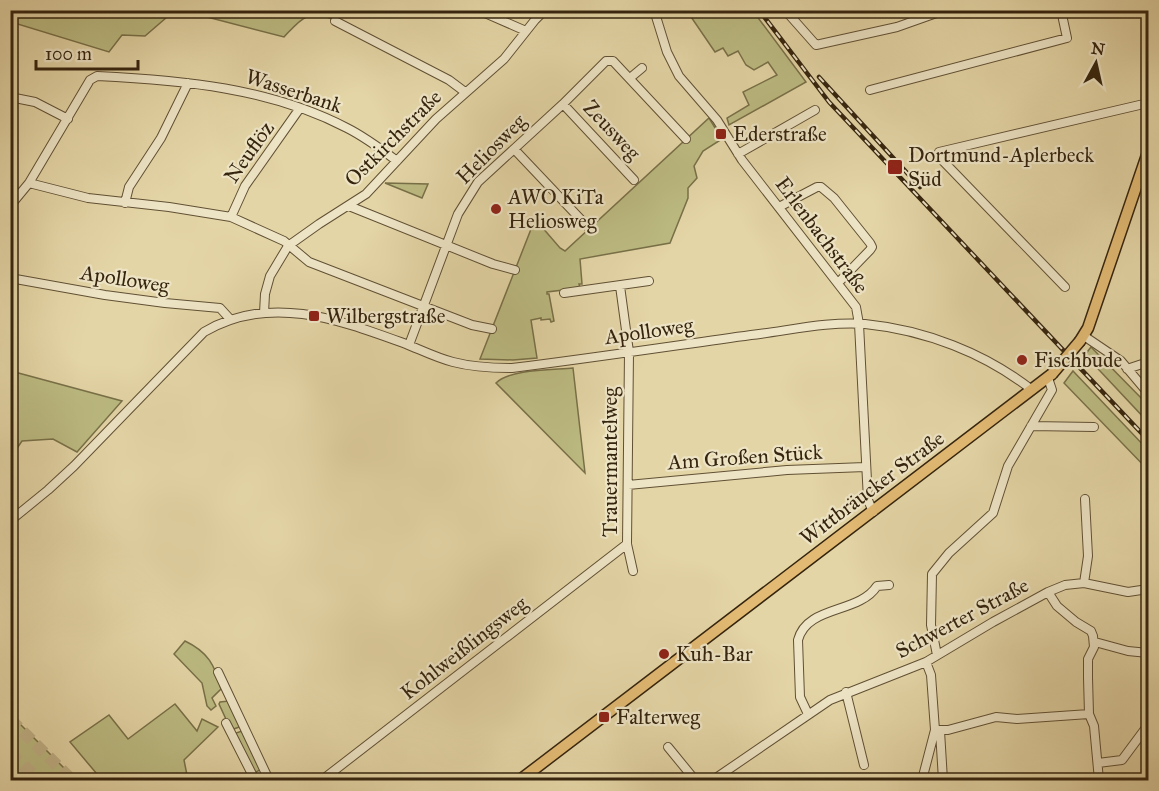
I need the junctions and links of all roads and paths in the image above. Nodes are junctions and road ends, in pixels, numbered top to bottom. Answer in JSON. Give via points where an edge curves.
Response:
{"nodes":[{"id":1,"x":478,"y":10,"type":"edge"},
{"id":2,"x":545,"y":10,"type":"edge"},
{"id":3,"x":654,"y":10,"type":"edge"},
{"id":4,"x":945,"y":10,"type":"edge"},
{"id":5,"x":1061,"y":10,"type":"edge"},
{"id":6,"x":789,"y":12,"type":"edge"},
{"id":7,"x":335,"y":21,"type":"dead end"},
{"id":8,"x":526,"y":31,"type":"junction"},
{"id":9,"x":642,"y":68,"type":"dead end"},
{"id":10,"x":630,"y":78,"type":"junction"},
{"id":11,"x":188,"y":82,"type":"junction"},
{"id":12,"x":870,"y":90,"type":"dead end"},
{"id":13,"x":465,"y":92,"type":"junction"},
{"id":14,"x":10,"y":97,"type":"edge"},
{"id":15,"x":1149,"y":103,"type":"edge"},
{"id":16,"x":563,"y":104,"type":"junction"},
{"id":17,"x":300,"y":108,"type":"junction"},
{"id":18,"x":815,"y":110,"type":"dead end"},
{"id":19,"x":68,"y":119,"type":"junction"},
{"id":20,"x":686,"y":139,"type":"dead end"},
{"id":21,"x":514,"y":149,"type":"junction"},
{"id":22,"x":1149,"y":152,"type":"edge"},
{"id":23,"x":738,"y":154,"type":"junction"},
{"id":24,"x":398,"y":161,"type":"junction"},
{"id":25,"x":634,"y":180,"type":"dead end"},
{"id":26,"x":29,"y":183,"type":"junction"},
{"id":27,"x":125,"y":203,"type":"junction"},
{"id":28,"x":10,"y":206,"type":"edge"},
{"id":29,"x":349,"y":206,"type":"junction"},
{"id":30,"x":779,"y":207,"type":"junction"},
{"id":31,"x":231,"y":217,"type":"junction"},
{"id":32,"x":587,"y":226,"type":"dead end"},
{"id":33,"x":288,"y":246,"type":"junction"},
{"id":34,"x":447,"y":246,"type":"junction"},
{"id":35,"x":515,"y":270,"type":"dead end"},
{"id":36,"x":10,"y":278,"type":"edge"},
{"id":37,"x":649,"y":281,"type":"dead end"},
{"id":38,"x":839,"y":282,"type":"junction"},
{"id":39,"x":620,"y":286,"type":"junction"},
{"id":40,"x":1065,"y":287,"type":"dead end"},
{"id":41,"x":564,"y":293,"type":"dead end"},
{"id":42,"x":423,"y":307,"type":"junction"},
{"id":43,"x":264,"y":313,"type":"junction"},
{"id":44,"x":230,"y":319,"type":"junction"},
{"id":45,"x":859,"y":324,"type":"junction"},
{"id":46,"x":492,"y":329,"type":"dead end"},
{"id":47,"x":1082,"y":339,"type":"junction"},
{"id":48,"x":409,"y":345,"type":"junction"},
{"id":49,"x":628,"y":352,"type":"junction"},
{"id":50,"x":1149,"y":362,"type":"edge"},
{"id":51,"x":1127,"y":369,"type":"junction"},
{"id":52,"x":1050,"y":376,"type":"junction"},
{"id":53,"x":1032,"y":390,"type":"junction"},
{"id":54,"x":1149,"y":393,"type":"edge"},
{"id":55,"x":1031,"y":426,"type":"junction"},
{"id":56,"x":1094,"y":427,"type":"dead end"},
{"id":57,"x":865,"y":467,"type":"junction"},
{"id":58,"x":628,"y":484,"type":"junction"},
{"id":59,"x":1086,"y":499,"type":"dead end"},
{"id":60,"x":873,"y":512,"type":"junction"},
{"id":61,"x":10,"y":521,"type":"edge"},
{"id":62,"x":627,"y":544,"type":"junction"},
{"id":63,"x":633,"y":571,"type":"dead end"},
{"id":64,"x":1084,"y":583,"type":"junction"},
{"id":65,"x":889,"y":585,"type":"dead end"},
{"id":66,"x":1149,"y":589,"type":"edge"},
{"id":67,"x":1048,"y":592,"type":"junction"},
{"id":68,"x":1095,"y":642,"type":"junction"},
{"id":69,"x":1149,"y":653,"type":"edge"},
{"id":70,"x":937,"y":655,"type":"junction"},
{"id":71,"x":926,"y":662,"type":"junction"},
{"id":72,"x":218,"y":672,"type":"dead end"},
{"id":73,"x":846,"y":692,"type":"junction"},
{"id":74,"x":808,"y":714,"type":"junction"},
{"id":75,"x":1089,"y":714,"type":"junction"},
{"id":76,"x":226,"y":723,"type":"dead end"},
{"id":77,"x":1149,"y":725,"type":"edge"},
{"id":78,"x":247,"y":730,"type":"junction"},
{"id":79,"x":937,"y":731,"type":"junction"},
{"id":80,"x":233,"y":735,"type":"junction"},
{"id":81,"x":668,"y":747,"type":"dead end"},
{"id":82,"x":1098,"y":763,"type":"junction"},
{"id":83,"x":864,"y":765,"type":"dead end"},
{"id":84,"x":265,"y":771,"type":"junction"},
{"id":85,"x":254,"y":779,"type":"edge"},
{"id":86,"x":269,"y":780,"type":"edge"},
{"id":87,"x":322,"y":780,"type":"edge"},
{"id":88,"x":520,"y":780,"type":"edge"},
{"id":89,"x":695,"y":780,"type":"edge"},
{"id":90,"x":713,"y":780,"type":"edge"},
{"id":91,"x":922,"y":780,"type":"edge"},
{"id":92,"x":943,"y":780,"type":"edge"},
{"id":93,"x":1099,"y":780,"type":"edge"}],
"edges":[{"from":1,"to":8,"type":"street"},
{"from":2,"to":8,"type":"street","name":"Ostkirchstraße"},
{"from":3,"to":23,"type":"street","name":"Erlenbachstraße","via":[[673,66],[717,120]]},
{"from":4,"to":6,"type":"street","via":[[897,27],[816,45]]},
{"from":5,"to":12,"type":"street","via":[[1067,38]]},
{"from":7,"to":13,"type":"street"},
{"from":8,"to":13,"type":"street","name":"Ostkirchstraße","via":[[504,59]]},
{"from":9,"to":10,"type":"street"},
{"from":10,"to":16,"type":"street","name":"Heliosweg","via":[[613,61],[606,61]]},
{"from":10,"to":20,"type":"street","name":"Heliosweg"},
{"from":11,"to":17,"type":"street","name":"Wasserbank"},
{"from":11,"to":19,"type":"street","name":"Wasserbank","via":[[97,76],[90,80]]},
{"from":11,"to":27,"type":"street","via":[[161,138],[129,187]]},
{"from":13,"to":24,"type":"street","name":"Ostkirchstraße"},
{"from":14,"to":19,"type":"street","via":[[35,102]]},
{"from":15,"to":40,"type":"street","via":[[939,152],[951,170]]},
{"from":16,"to":21,"type":"street","name":"Heliosweg"},
{"from":16,"to":25,"type":"street","name":"Zeusweg"},
{"from":17,"to":24,"type":"street","name":"Wasserbank","via":[[353,131]]},
{"from":17,"to":31,"type":"street","name":"Neuflöz","via":[[245,186]]},
{"from":18,"to":23,"type":"street"},
{"from":19,"to":26,"type":"street"},
{"from":21,"to":32,"type":"street"},
{"from":21,"to":34,"type":"street","name":"Heliosweg","via":[[478,182],[463,204]]},
{"from":22,"to":47,"type":"main road","name":"Wittbräucker Straße"},
{"from":23,"to":30,"type":"street","name":"Erlenbachstraße"},
{"from":24,"to":29,"type":"street","name":"Ostkirchstraße"},
{"from":26,"to":27,"type":"street"},
{"from":26,"to":28,"type":"street"},
{"from":27,"to":31,"type":"street"},
{"from":29,"to":33,"type":"street","name":"Ostkirchstraße"},
{"from":29,"to":34,"type":"street"},
{"from":30,"to":38,"type":"street","name":"Erlenbachstraße"},
{"from":30,"to":38,"type":"street","via":[[821,187],[870,243],[870,250]]},
{"from":31,"to":33,"type":"street","via":[[273,235]]},
{"from":33,"to":42,"type":"street","via":[[309,262]]},
{"from":33,"to":43,"type":"street","name":"Ostkirchstraße","via":[[270,276]]},
{"from":34,"to":35,"type":"street"},
{"from":34,"to":42,"type":"street","name":"Heliosweg"},
{"from":36,"to":44,"type":"street","name":"Apolloweg","via":[[105,295],[220,308]]},
{"from":37,"to":39,"type":"street"},
{"from":38,"to":45,"type":"street","name":"Erlenbachstraße","via":[[856,307]]},
{"from":39,"to":41,"type":"street"},
{"from":39,"to":49,"type":"street","name":"Trauermantelweg"},
{"from":42,"to":46,"type":"street"},
{"from":42,"to":48,"type":"street","name":"Heliosweg"},
{"from":43,"to":44,"type":"street"},
{"from":43,"to":48,"type":"street","name":"Apolloweg","via":[[326,318]]},
{"from":44,"to":61,"type":"street","via":[[204,332],[74,466]]},
{"from":45,"to":49,"type":"street","name":"Apolloweg"},
{"from":45,"to":53,"type":"street","name":"Apolloweg","via":[[922,334],[950,344],[1017,378]]},
{"from":45,"to":57,"type":"street","name":"Erlenbachstraße"},
{"from":47,"to":51,"type":"street","via":[[1114,356]]},
{"from":47,"to":52,"type":"main road","name":"Wittbräucker Straße","bridge":true},
{"from":48,"to":49,"type":"street","name":"Apolloweg","via":[[452,362],[486,368]]},
{"from":49,"to":58,"type":"street","name":"Trauermantelweg"},
{"from":50,"to":51,"type":"street"},
{"from":51,"to":54,"type":"street"},
{"from":52,"to":53,"type":"main road","name":"Wittbräucker Straße"},
{"from":52,"to":55,"type":"street","via":[[1052,390]]},
{"from":53,"to":60,"type":"main road","name":"Wittbräucker Straße"},
{"from":55,"to":56,"type":"street"},
{"from":55,"to":70,"type":"street","via":[[1008,466],[993,513],[932,573],[931,625]]},
{"from":57,"to":58,"type":"street","name":"Am Großen Stück"},
{"from":57,"to":60,"type":"street","name":"Erlenbachstraße"},
{"from":58,"to":62,"type":"street","name":"Trauermantelweg"},
{"from":59,"to":64,"type":"street","via":[[1088,556]]},
{"from":60,"to":88,"type":"main road","name":"Wittbräucker Straße"},
{"from":62,"to":63,"type":"street","name":"Trauermantelweg"},
{"from":62,"to":87,"type":"street","name":"Kohlweißlingsweg"},
{"from":64,"to":66,"type":"street","name":"Schwerter Straße","via":[[1128,592]]},
{"from":64,"to":67,"type":"street","name":"Schwerter Straße"},
{"from":65,"to":74,"type":"street","via":[[877,586],[870,596],[810,621],[800,631],[800,698]]},
{"from":67,"to":68,"type":"street","via":[[1057,606],[1091,631]]},
{"from":67,"to":70,"type":"street","name":"Schwerter Straße"},
{"from":68,"to":69,"type":"street"},
{"from":68,"to":75,"type":"street","via":[[1088,659]]},
{"from":70,"to":71,"type":"street","name":"Schwerter Straße"},
{"from":71,"to":73,"type":"street","name":"Schwerter Straße"},
{"from":71,"to":79,"type":"street"},
{"from":72,"to":78,"type":"street"},
{"from":73,"to":74,"type":"street","name":"Schwerter Straße"},
{"from":73,"to":83,"type":"street"},
{"from":74,"to":90,"type":"street","name":"Schwerter Straße"},
{"from":75,"to":79,"type":"street","via":[[996,717]]},
{"from":75,"to":82,"type":"street"},
{"from":76,"to":80,"type":"street"},
{"from":77,"to":82,"type":"street","via":[[1122,760]]},
{"from":78,"to":80,"type":"street"},
{"from":78,"to":84,"type":"street"},
{"from":79,"to":91,"type":"street"},
{"from":79,"to":92,"type":"street"},
{"from":80,"to":85,"type":"street"},
{"from":81,"to":89,"type":"street"},
{"from":82,"to":93,"type":"street"},
{"from":84,"to":85,"type":"street"},
{"from":84,"to":86,"type":"street"}]}
